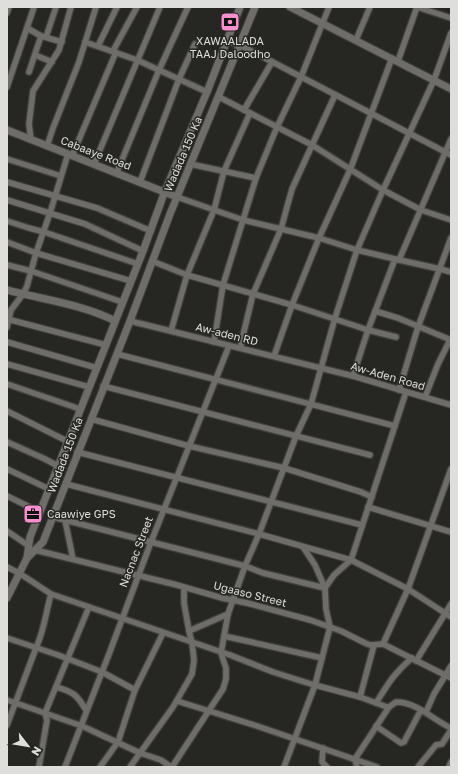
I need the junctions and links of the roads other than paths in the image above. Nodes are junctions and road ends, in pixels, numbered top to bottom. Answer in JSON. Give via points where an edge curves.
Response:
{"nodes":[{"id":1,"x":9,"y":7,"type":"edge"},
{"id":2,"x":34,"y":7,"type":"edge"},
{"id":3,"x":56,"y":7,"type":"edge"},
{"id":4,"x":71,"y":7,"type":"edge"},
{"id":5,"x":96,"y":7,"type":"edge"},
{"id":6,"x":117,"y":7,"type":"edge"},
{"id":7,"x":137,"y":7,"type":"edge"},
{"id":8,"x":160,"y":7,"type":"edge"},
{"id":9,"x":188,"y":7,"type":"edge"},
{"id":10,"x":240,"y":7,"type":"edge"},
{"id":11,"x":255,"y":7,"type":"edge"},
{"id":12,"x":329,"y":7,"type":"edge"},
{"id":13,"x":370,"y":7,"type":"edge"},
{"id":14,"x":293,"y":8,"type":"edge"},
{"id":15,"x":7,"y":13,"type":"edge"},
{"id":16,"x":451,"y":18,"type":"edge"},
{"id":17,"x":322,"y":24,"type":"junction"},
{"id":18,"x":27,"y":28,"type":"junction"},
{"id":19,"x":451,"y":33,"type":"edge"},
{"id":20,"x":43,"y":37,"type":"junction"},
{"id":21,"x":356,"y":40,"type":"junction"},
{"id":22,"x":227,"y":41,"type":"junction"},
{"id":23,"x":62,"y":42,"type":"junction"},
{"id":24,"x":85,"y":42,"type":"junction"},
{"id":25,"x":195,"y":44,"type":"dead end"},
{"id":26,"x":98,"y":46,"type":"junction"},
{"id":27,"x":240,"y":46,"type":"junction"},
{"id":28,"x":115,"y":52,"type":"junction"},
{"id":29,"x":35,"y":55,"type":"junction"},
{"id":30,"x":137,"y":60,"type":"junction"},
{"id":31,"x":395,"y":60,"type":"junction"},
{"id":32,"x":52,"y":62,"type":"junction"},
{"id":33,"x":272,"y":62,"type":"junction"},
{"id":34,"x":158,"y":70,"type":"junction"},
{"id":35,"x":29,"y":72,"type":"dead end"},
{"id":36,"x":301,"y":77,"type":"junction"},
{"id":37,"x":179,"y":79,"type":"junction"},
{"id":38,"x":434,"y":80,"type":"junction"},
{"id":39,"x":7,"y":87,"type":"edge"},
{"id":40,"x":451,"y":89,"type":"edge"},
{"id":41,"x":207,"y":92,"type":"junction"},
{"id":42,"x":335,"y":95,"type":"junction"},
{"id":43,"x":219,"y":97,"type":"junction"},
{"id":44,"x":244,"y":110,"type":"junction"},
{"id":45,"x":250,"y":113,"type":"junction"},
{"id":46,"x":372,"y":114,"type":"junction"},
{"id":47,"x":277,"y":127,"type":"junction"},
{"id":48,"x":7,"y":130,"type":"edge"},
{"id":49,"x":410,"y":133,"type":"junction"},
{"id":50,"x":31,"y":140,"type":"junction"},
{"id":51,"x":451,"y":140,"type":"edge"},
{"id":52,"x":312,"y":145,"type":"junction"},
{"id":53,"x":47,"y":146,"type":"junction"},
{"id":54,"x":445,"y":152,"type":"junction"},
{"id":55,"x":70,"y":155,"type":"junction"},
{"id":56,"x":451,"y":155,"type":"edge"},
{"id":57,"x":7,"y":159,"type":"edge"},
{"id":58,"x":94,"y":164,"type":"junction"},
{"id":59,"x":190,"y":164,"type":"junction"},
{"id":60,"x":224,"y":170,"type":"junction"},
{"id":61,"x":350,"y":170,"type":"junction"},
{"id":62,"x":117,"y":172,"type":"junction"},
{"id":63,"x":60,"y":176,"type":"junction"},
{"id":64,"x":256,"y":178,"type":"junction"},
{"id":65,"x":7,"y":182,"type":"edge"},
{"id":66,"x":140,"y":182,"type":"junction"},
{"id":67,"x":383,"y":190,"type":"junction"},
{"id":68,"x":165,"y":192,"type":"junction"},
{"id":69,"x":55,"y":195,"type":"junction"},
{"id":70,"x":177,"y":197,"type":"junction"},
{"id":71,"x":7,"y":200,"type":"edge"},
{"id":72,"x":214,"y":210,"type":"junction"},
{"id":73,"x":421,"y":210,"type":"junction"},
{"id":74,"x":50,"y":214,"type":"junction"},
{"id":75,"x":244,"y":220,"type":"junction"},
{"id":76,"x":451,"y":220,"type":"edge"},
{"id":77,"x":7,"y":221,"type":"edge"},
{"id":78,"x":281,"y":229,"type":"junction"},
{"id":79,"x":151,"y":231,"type":"junction"},
{"id":80,"x":44,"y":232,"type":"junction"},
{"id":81,"x":319,"y":238,"type":"junction"},
{"id":82,"x":451,"y":238,"type":"edge"},
{"id":83,"x":7,"y":242,"type":"edge"},
{"id":84,"x":357,"y":250,"type":"junction"},
{"id":85,"x":143,"y":251,"type":"junction"},
{"id":86,"x":36,"y":253,"type":"junction"},
{"id":87,"x":397,"y":259,"type":"junction"},
{"id":88,"x":152,"y":261,"type":"junction"},
{"id":89,"x":138,"y":264,"type":"junction"},
{"id":90,"x":7,"y":265,"type":"edge"},
{"id":91,"x":440,"y":269,"type":"junction"},
{"id":92,"x":31,"y":271,"type":"junction"},
{"id":93,"x":451,"y":272,"type":"edge"},
{"id":94,"x":187,"y":275,"type":"junction"},
{"id":95,"x":131,"y":281,"type":"junction"},
{"id":96,"x":223,"y":285,"type":"junction"},
{"id":97,"x":7,"y":290,"type":"edge"},
{"id":98,"x":23,"y":294,"type":"junction"},
{"id":99,"x":253,"y":294,"type":"junction"},
{"id":100,"x":122,"y":302,"type":"junction"},
{"id":101,"x":292,"y":305,"type":"junction"},
{"id":102,"x":375,"y":311,"type":"junction"},
{"id":103,"x":335,"y":318,"type":"junction"},
{"id":104,"x":8,"y":319,"type":"edge"},
{"id":105,"x":130,"y":321,"type":"junction"},
{"id":106,"x":115,"y":322,"type":"junction"},
{"id":107,"x":7,"y":327,"type":"edge"},
{"id":108,"x":418,"y":327,"type":"junction"},
{"id":109,"x":368,"y":330,"type":"junction"},
{"id":110,"x":171,"y":331,"type":"junction"},
{"id":111,"x":396,"y":337,"type":"dead end"},
{"id":112,"x":451,"y":340,"type":"edge"},
{"id":113,"x":7,"y":342,"type":"edge"},
{"id":114,"x":214,"y":342,"type":"junction"},
{"id":115,"x":106,"y":345,"type":"junction"},
{"id":116,"x":230,"y":346,"type":"junction"},
{"id":117,"x":240,"y":348,"type":"junction"},
{"id":118,"x":117,"y":354,"type":"junction"},
{"id":119,"x":274,"y":356,"type":"junction"},
{"id":120,"x":7,"y":364,"type":"edge"},
{"id":121,"x":97,"y":368,"type":"junction"},
{"id":122,"x":320,"y":368,"type":"junction"},
{"id":123,"x":353,"y":376,"type":"junction"},
{"id":124,"x":216,"y":380,"type":"junction"},
{"id":125,"x":7,"y":384,"type":"edge"},
{"id":126,"x":89,"y":386,"type":"junction"},
{"id":127,"x":103,"y":386,"type":"junction"},
{"id":128,"x":399,"y":390,"type":"junction"},
{"id":129,"x":406,"y":392,"type":"junction"},
{"id":130,"x":425,"y":397,"type":"junction"},
{"id":131,"x":311,"y":404,"type":"junction"},
{"id":132,"x":451,"y":405,"type":"edge"},
{"id":133,"x":80,"y":409,"type":"junction"},
{"id":134,"x":7,"y":411,"type":"edge"},
{"id":135,"x":202,"y":413,"type":"junction"},
{"id":136,"x":91,"y":419,"type":"junction"},
{"id":137,"x":395,"y":426,"type":"junction"},
{"id":138,"x":296,"y":436,"type":"junction"},
{"id":139,"x":7,"y":442,"type":"edge"},
{"id":140,"x":67,"y":442,"type":"junction"},
{"id":141,"x":189,"y":446,"type":"junction"},
{"id":142,"x":77,"y":452,"type":"junction"},
{"id":143,"x":370,"y":455,"type":"dead end"},
{"id":144,"x":58,"y":466,"type":"junction"},
{"id":145,"x":284,"y":468,"type":"junction"},
{"id":146,"x":7,"y":469,"type":"edge"},
{"id":147,"x":450,"y":472,"type":"edge"},
{"id":148,"x":176,"y":477,"type":"junction"},
{"id":149,"x":66,"y":484,"type":"junction"},
{"id":150,"x":48,"y":489,"type":"junction"},
{"id":151,"x":7,"y":496,"type":"edge"},
{"id":152,"x":372,"y":497,"type":"junction"},
{"id":153,"x":271,"y":501,"type":"junction"},
{"id":154,"x":368,"y":507,"type":"junction"},
{"id":155,"x":164,"y":509,"type":"junction"},
{"id":156,"x":40,"y":512,"type":"junction"},
{"id":157,"x":53,"y":517,"type":"junction"},
{"id":158,"x":65,"y":520,"type":"junction"},
{"id":159,"x":362,"y":525,"type":"junction"},
{"id":160,"x":430,"y":526,"type":"junction"},
{"id":161,"x":7,"y":531,"type":"edge"},
{"id":162,"x":451,"y":532,"type":"edge"},
{"id":163,"x":259,"y":534,"type":"junction"},
{"id":164,"x":151,"y":542,"type":"junction"},
{"id":165,"x":303,"y":546,"type":"junction"},
{"id":166,"x":32,"y":548,"type":"junction"},
{"id":167,"x":73,"y":559,"type":"junction"},
{"id":168,"x":351,"y":560,"type":"junction"},
{"id":169,"x":245,"y":566,"type":"junction"},
{"id":170,"x":7,"y":567,"type":"edge"},
{"id":171,"x":19,"y":573,"type":"junction"},
{"id":172,"x":138,"y":575,"type":"junction"},
{"id":173,"x":184,"y":588,"type":"junction"},
{"id":174,"x":325,"y":588,"type":"junction"},
{"id":175,"x":408,"y":589,"type":"junction"},
{"id":176,"x":51,"y":594,"type":"junction"},
{"id":177,"x":7,"y":598,"type":"edge"},
{"id":178,"x":233,"y":600,"type":"junction"},
{"id":179,"x":451,"y":604,"type":"edge"},
{"id":180,"x":90,"y":607,"type":"junction"},
{"id":181,"x":444,"y":613,"type":"junction"},
{"id":182,"x":228,"y":614,"type":"junction"},
{"id":183,"x":451,"y":616,"type":"edge"},
{"id":184,"x":122,"y":618,"type":"junction"},
{"id":185,"x":330,"y":627,"type":"junction"},
{"id":186,"x":189,"y":631,"type":"junction"},
{"id":187,"x":163,"y":633,"type":"junction"},
{"id":188,"x":224,"y":636,"type":"junction"},
{"id":189,"x":7,"y":638,"type":"edge"},
{"id":190,"x":192,"y":643,"type":"junction"},
{"id":191,"x":383,"y":644,"type":"junction"},
{"id":192,"x":374,"y":645,"type":"junction"},
{"id":193,"x":36,"y":648,"type":"junction"},
{"id":194,"x":221,"y":653,"type":"junction"},
{"id":195,"x":322,"y":658,"type":"junction"},
{"id":196,"x":67,"y":660,"type":"junction"},
{"id":197,"x":414,"y":660,"type":"junction"},
{"id":198,"x":451,"y":666,"type":"edge"},
{"id":199,"x":102,"y":672,"type":"junction"},
{"id":200,"x":448,"y":676,"type":"edge"},
{"id":201,"x":315,"y":685,"type":"junction"},
{"id":202,"x":56,"y":687,"type":"junction"},
{"id":203,"x":135,"y":690,"type":"junction"},
{"id":204,"x":360,"y":697,"type":"junction"},
{"id":205,"x":7,"y":700,"type":"edge"},
{"id":206,"x":177,"y":701,"type":"junction"},
{"id":207,"x":16,"y":702,"type":"junction"},
{"id":208,"x":376,"y":704,"type":"junction"},
{"id":209,"x":389,"y":707,"type":"junction"},
{"id":210,"x":86,"y":710,"type":"junction"},
{"id":211,"x":208,"y":711,"type":"junction"},
{"id":212,"x":424,"y":711,"type":"junction"},
{"id":213,"x":45,"y":713,"type":"junction"},
{"id":214,"x":7,"y":725,"type":"edge"},
{"id":215,"x":82,"y":726,"type":"junction"},
{"id":216,"x":376,"y":726,"type":"junction"},
{"id":217,"x":451,"y":729,"type":"edge"},
{"id":218,"x":294,"y":739,"type":"junction"},
{"id":219,"x":118,"y":742,"type":"junction"},
{"id":220,"x":322,"y":748,"type":"junction"},
{"id":221,"x":140,"y":753,"type":"junction"},
{"id":222,"x":355,"y":759,"type":"junction"},
{"id":223,"x":451,"y":762,"type":"edge"},
{"id":224,"x":39,"y":767,"type":"edge"},
{"id":225,"x":65,"y":767,"type":"edge"},
{"id":226,"x":100,"y":767,"type":"edge"},
{"id":227,"x":130,"y":767,"type":"edge"},
{"id":228,"x":171,"y":767,"type":"edge"},
{"id":229,"x":284,"y":767,"type":"edge"},
{"id":230,"x":327,"y":767,"type":"edge"},
{"id":231,"x":357,"y":767,"type":"edge"},
{"id":232,"x":377,"y":767,"type":"edge"},
{"id":233,"x":418,"y":767,"type":"edge"},
{"id":234,"x":449,"y":767,"type":"edge"}],
"edges":[{"from":1,"to":15,"type":"street"},
{"from":2,"to":18,"type":"street"},
{"from":3,"to":20,"type":"street"},
{"from":4,"to":23,"type":"street"},
{"from":5,"to":24,"type":"street"},
{"from":6,"to":26,"type":"street"},
{"from":7,"to":28,"type":"street"},
{"from":8,"to":30,"type":"street"},
{"from":9,"to":34,"type":"street"},
{"from":10,"to":22,"type":"street","name":"Wadada 150 Ka"},
{"from":11,"to":27,"type":"street","name":"Wadada 150 Ka"},
{"from":12,"to":17,"type":"street"},
{"from":13,"to":21,"type":"street"},
{"from":14,"to":17,"type":"street"},
{"from":16,"to":31,"type":"street","via":[[417,7]]},
{"from":17,"to":21,"type":"street"},
{"from":17,"to":36,"type":"street"},
{"from":18,"to":20,"type":"street"},
{"from":18,"to":39,"type":"street"},
{"from":19,"to":38,"type":"street"},
{"from":20,"to":23,"type":"street"},
{"from":20,"to":29,"type":"street"},
{"from":21,"to":31,"type":"street"},
{"from":22,"to":27,"type":"street"},
{"from":22,"to":41,"type":"street","name":"Wadada 150 Ka"},
{"from":23,"to":32,"type":"street"},
{"from":24,"to":26,"type":"street"},
{"from":24,"to":53,"type":"street"},
{"from":25,"to":37,"type":"street"},
{"from":26,"to":28,"type":"street"},
{"from":27,"to":33,"type":"street"},
{"from":27,"to":43,"type":"street","name":"Wadada 150 Ka"},
{"from":28,"to":30,"type":"street"},
{"from":28,"to":55,"type":"street"},
{"from":29,"to":32,"type":"street"},
{"from":29,"to":35,"type":"street"},
{"from":30,"to":34,"type":"street"},
{"from":30,"to":58,"type":"street"},
{"from":31,"to":38,"type":"street"},
{"from":31,"to":46,"type":"street"},
{"from":32,"to":50,"type":"street","via":[[34,92],[29,124]]},
{"from":33,"to":36,"type":"street"},
{"from":33,"to":44,"type":"street"},
{"from":34,"to":37,"type":"street"},
{"from":34,"to":62,"type":"street"},
{"from":36,"to":42,"type":"street"},
{"from":36,"to":47,"type":"street"},
{"from":37,"to":41,"type":"street"},
{"from":37,"to":66,"type":"street"},
{"from":38,"to":40,"type":"street"},
{"from":38,"to":49,"type":"street"},
{"from":41,"to":68,"type":"street","name":"Wadada 150 Ka"},
{"from":42,"to":46,"type":"street"},
{"from":42,"to":52,"type":"street"},
{"from":43,"to":44,"type":"street"},
{"from":43,"to":59,"type":"street","name":"Wadada 150 Ka"},
{"from":44,"to":45,"type":"street"},
{"from":45,"to":47,"type":"street"},
{"from":45,"to":60,"type":"street"},
{"from":46,"to":49,"type":"street"},
{"from":46,"to":61,"type":"street"},
{"from":47,"to":52,"type":"street"},
{"from":47,"to":64,"type":"street"},
{"from":48,"to":50,"type":"street","name":"Cabaaye Road"},
{"from":49,"to":54,"type":"street"},
{"from":49,"to":67,"type":"street"},
{"from":50,"to":53,"type":"street","name":"Cabaaye Road"},
{"from":51,"to":54,"type":"street"},
{"from":52,"to":61,"type":"street"},
{"from":52,"to":78,"type":"street","via":[[292,189]]},
{"from":53,"to":55,"type":"street","name":"Cabaaye Road"},
{"from":54,"to":56,"type":"street"},
{"from":54,"to":73,"type":"street"},
{"from":55,"to":58,"type":"street","name":"Cabaaye Road"},
{"from":55,"to":63,"type":"street"},
{"from":57,"to":63,"type":"street"},
{"from":58,"to":62,"type":"street","name":"Cabaaye Road"},
{"from":59,"to":60,"type":"street"},
{"from":59,"to":70,"type":"street","name":"Wadada 150 Ka"},
{"from":60,"to":64,"type":"street"},
{"from":60,"to":72,"type":"street"},
{"from":61,"to":67,"type":"street"},
{"from":61,"to":81,"type":"street"},
{"from":62,"to":66,"type":"street","name":"Cabaaye Road"},
{"from":63,"to":69,"type":"street"},
{"from":64,"to":75,"type":"street"},
{"from":65,"to":69,"type":"street"},
{"from":66,"to":68,"type":"street","name":"Cabaaye Road"},
{"from":67,"to":73,"type":"street"},
{"from":67,"to":84,"type":"street"},
{"from":68,"to":70,"type":"street","name":"Cabaaye Road"},
{"from":68,"to":79,"type":"street","name":"Wadada 150 Ka"},
{"from":69,"to":74,"type":"street"},
{"from":69,"to":79,"type":"street","via":[[97,208]]},
{"from":70,"to":72,"type":"street"},
{"from":70,"to":88,"type":"street","name":"Wadada 150 Ka"},
{"from":71,"to":74,"type":"street"},
{"from":72,"to":75,"type":"street"},
{"from":72,"to":94,"type":"street"},
{"from":73,"to":76,"type":"street"},
{"from":73,"to":87,"type":"street"},
{"from":74,"to":80,"type":"street"},
{"from":74,"to":85,"type":"street","via":[[86,224]]},
{"from":75,"to":78,"type":"street"},
{"from":75,"to":96,"type":"street"},
{"from":77,"to":80,"type":"street"},
{"from":78,"to":81,"type":"street"},
{"from":78,"to":99,"type":"street"},
{"from":79,"to":85,"type":"street","name":"Wadada 150 Ka"},
{"from":80,"to":86,"type":"street"},
{"from":80,"to":89,"type":"street"},
{"from":81,"to":84,"type":"street"},
{"from":81,"to":101,"type":"street"},
{"from":82,"to":91,"type":"street"},
{"from":83,"to":86,"type":"street"},
{"from":84,"to":87,"type":"street"},
{"from":84,"to":103,"type":"street"},
{"from":85,"to":89,"type":"street","name":"Wadada 150 Ka"},
{"from":86,"to":92,"type":"street"},
{"from":86,"to":95,"type":"street"},
{"from":87,"to":91,"type":"street"},
{"from":87,"to":102,"type":"street"},
{"from":88,"to":94,"type":"street"},
{"from":88,"to":105,"type":"street","name":"Wadada 150 Ka"},
{"from":89,"to":95,"type":"street","name":"Wadada 150 Ka"},
{"from":90,"to":92,"type":"street"},
{"from":91,"to":93,"type":"street"},
{"from":91,"to":108,"type":"street"},
{"from":92,"to":98,"type":"street"},
{"from":92,"to":100,"type":"street"},
{"from":94,"to":96,"type":"street"},
{"from":94,"to":110,"type":"street"},
{"from":95,"to":100,"type":"street","name":"Wadada 150 Ka"},
{"from":96,"to":99,"type":"street"},
{"from":96,"to":114,"type":"street"},
{"from":97,"to":98,"type":"street"},
{"from":98,"to":104,"type":"street","via":[[11,310]]},
{"from":98,"to":106,"type":"street","via":[[81,308]]},
{"from":99,"to":101,"type":"street"},
{"from":99,"to":117,"type":"street"},
{"from":100,"to":106,"type":"street","name":"Wadada 150 Ka"},
{"from":101,"to":103,"type":"street"},
{"from":101,"to":119,"type":"street"},
{"from":102,"to":108,"type":"street"},
{"from":102,"to":109,"type":"street"},
{"from":103,"to":109,"type":"street"},
{"from":103,"to":122,"type":"street"},
{"from":104,"to":107,"type":"street"},
{"from":104,"to":115,"type":"street"},
{"from":105,"to":110,"type":"street","name":"Aw-aden RD"},
{"from":105,"to":118,"type":"street","name":"Wadada 150 Ka"},
{"from":106,"to":115,"type":"street","name":"Wadada 150 Ka"},
{"from":108,"to":112,"type":"street"},
{"from":108,"to":128,"type":"street"},
{"from":109,"to":111,"type":"street"},
{"from":109,"to":123,"type":"street"},
{"from":110,"to":114,"type":"street","name":"Aw-aden RD"},
{"from":112,"to":130,"type":"street"},
{"from":113,"to":121,"type":"street"},
{"from":114,"to":116,"type":"street","name":"Aw-aden RD"},
{"from":115,"to":121,"type":"street","name":"Wadada 150 Ka"},
{"from":116,"to":117,"type":"street","name":"Aw-aden RD"},
{"from":116,"to":124,"type":"street","name":"Nacnac Street"},
{"from":117,"to":119,"type":"street","name":"Aw-aden RD"},
{"from":118,"to":124,"type":"street"},
{"from":118,"to":127,"type":"street","name":"Wadada 150 Ka"},
{"from":119,"to":122,"type":"street","name":"Aw-aden RD"},
{"from":120,"to":126,"type":"street"},
{"from":121,"to":126,"type":"street","name":"Wadada 150 Ka"},
{"from":122,"to":123,"type":"street","name":"Aw-Aden Road"},
{"from":122,"to":131,"type":"street"},
{"from":123,"to":128,"type":"street","name":"Aw-Aden Road"},
{"from":124,"to":131,"type":"street"},
{"from":124,"to":135,"type":"street","name":"Nacnac Street"},
{"from":125,"to":133,"type":"street"},
{"from":126,"to":133,"type":"street","name":"Wadada 150 Ka"},
{"from":127,"to":135,"type":"street"},
{"from":127,"to":136,"type":"street","name":"Wadada 150 Ka"},
{"from":128,"to":129,"type":"street","name":"Aw-Aden Road"},
{"from":129,"to":130,"type":"street","name":"Aw-Aden Road"},
{"from":129,"to":137,"type":"street"},
{"from":130,"to":132,"type":"street","name":"Aw-Aden Road"},
{"from":131,"to":137,"type":"street"},
{"from":131,"to":138,"type":"street"},
{"from":133,"to":140,"type":"street","name":"Wadada 150 Ka"},
{"from":134,"to":140,"type":"street"},
{"from":135,"to":138,"type":"street"},
{"from":135,"to":141,"type":"street","name":"Nacnac Street"},
{"from":136,"to":141,"type":"street"},
{"from":136,"to":142,"type":"street","name":"Wadada 150 Ka"},
{"from":137,"to":152,"type":"street"},
{"from":138,"to":143,"type":"street"},
{"from":138,"to":145,"type":"street"},
{"from":139,"to":144,"type":"street"},
{"from":140,"to":144,"type":"street","name":"Wadada 150 Ka"},
{"from":141,"to":145,"type":"street"},
{"from":141,"to":148,"type":"street","name":"Nacnac Street"},
{"from":142,"to":148,"type":"street"},
{"from":142,"to":149,"type":"street","name":"Wadada 150 Ka"},
{"from":144,"to":150,"type":"street","name":"Wadada 150 Ka"},
{"from":145,"to":152,"type":"street"},
{"from":145,"to":153,"type":"street"},
{"from":146,"to":150,"type":"street"},
{"from":147,"to":160,"type":"street"},
{"from":148,"to":153,"type":"street"},
{"from":148,"to":155,"type":"street","name":"Nacnac Street"},
{"from":149,"to":155,"type":"street"},
{"from":149,"to":157,"type":"street","name":"Wadada 150 Ka"},
{"from":150,"to":156,"type":"street","name":"Wadada 150 Ka"},
{"from":151,"to":156,"type":"street"},
{"from":152,"to":154,"type":"street"},
{"from":153,"to":159,"type":"street"},
{"from":153,"to":163,"type":"street"},
{"from":154,"to":159,"type":"street"},
{"from":154,"to":160,"type":"street"},
{"from":155,"to":163,"type":"street"},
{"from":155,"to":164,"type":"street","name":"Nacnac Street"},
{"from":156,"to":166,"type":"street","name":"Wadada 150 Ka","via":[[30,537]]},
{"from":157,"to":158,"type":"street"},
{"from":157,"to":166,"type":"street","name":"Wadada 150 Ka","via":[[42,542]]},
{"from":158,"to":164,"type":"street"},
{"from":158,"to":167,"type":"street"},
{"from":159,"to":168,"type":"street"},
{"from":160,"to":162,"type":"street"},
{"from":160,"to":175,"type":"street"},
{"from":161,"to":166,"type":"street"},
{"from":163,"to":165,"type":"street"},
{"from":163,"to":169,"type":"street"},
{"from":164,"to":169,"type":"street"},
{"from":164,"to":172,"type":"street","name":"Nacnac Street"},
{"from":165,"to":168,"type":"street"},
{"from":165,"to":174,"type":"street"},
{"from":166,"to":167,"type":"street","name":"Ugaaso Street"},
{"from":166,"to":171,"type":"street","name":"Wadada 150 Ka"},
{"from":167,"to":172,"type":"street","name":"Ugaaso Street"},
{"from":168,"to":174,"type":"street","via":[[334,575]]},
{"from":168,"to":175,"type":"street"},
{"from":169,"to":174,"type":"street"},
{"from":169,"to":178,"type":"street"},
{"from":170,"to":171,"type":"street"},
{"from":171,"to":176,"type":"street"},
{"from":171,"to":177,"type":"street","name":"Wadada 150 Ka"},
{"from":172,"to":173,"type":"street","name":"Ugaaso Street"},
{"from":172,"to":184,"type":"street","name":"Nacnac Street"},
{"from":173,"to":178,"type":"street","name":"Ugaaso Street"},
{"from":173,"to":186,"type":"street"},
{"from":174,"to":185,"type":"street"},
{"from":175,"to":181,"type":"street"},
{"from":175,"to":191,"type":"street"},
{"from":176,"to":180,"type":"street"},
{"from":176,"to":193,"type":"street"},
{"from":178,"to":182,"type":"street"},
{"from":178,"to":185,"type":"street","name":"Ugaaso Street"},
{"from":179,"to":181,"type":"street"},
{"from":180,"to":184,"type":"street"},
{"from":180,"to":196,"type":"street"},
{"from":181,"to":183,"type":"street"},
{"from":181,"to":197,"type":"street"},
{"from":182,"to":186,"type":"street"},
{"from":182,"to":188,"type":"street"},
{"from":184,"to":187,"type":"street"},
{"from":184,"to":199,"type":"street","name":"Nacnac Street"},
{"from":185,"to":192,"type":"street","name":"Ugaaso Street","via":[[365,644]]},
{"from":185,"to":195,"type":"street"},
{"from":186,"to":190,"type":"street"},
{"from":187,"to":190,"type":"street"},
{"from":187,"to":203,"type":"street"},
{"from":188,"to":194,"type":"street"},
{"from":188,"to":195,"type":"street"},
{"from":189,"to":193,"type":"street"},
{"from":190,"to":194,"type":"street"},
{"from":190,"to":206,"type":"street","via":[[192,674]]},
{"from":191,"to":192,"type":"street","name":"Ugaaso Street"},
{"from":191,"to":197,"type":"street"},
{"from":192,"to":204,"type":"street"},
{"from":193,"to":196,"type":"street"},
{"from":193,"to":207,"type":"street"},
{"from":194,"to":201,"type":"street"},
{"from":194,"to":211,"type":"street","via":[[226,668],[226,679],[223,689]]},
{"from":195,"to":201,"type":"street"},
{"from":196,"to":199,"type":"street"},
{"from":196,"to":202,"type":"street"},
{"from":197,"to":200,"type":"street"},
{"from":197,"to":208,"type":"street","via":[[400,668],[393,676]]},
{"from":198,"to":200,"type":"street"},
{"from":199,"to":203,"type":"street"},
{"from":199,"to":210,"type":"street","name":"Nacnac Street"},
{"from":200,"to":212,"type":"street"},
{"from":201,"to":204,"type":"street"},
{"from":201,"to":218,"type":"street"},
{"from":202,"to":210,"type":"street","via":[[77,696]]},
{"from":202,"to":213,"type":"street"},
{"from":203,"to":219,"type":"street"},
{"from":204,"to":208,"type":"street"},
{"from":205,"to":207,"type":"street"},
{"from":206,"to":211,"type":"street"},
{"from":206,"to":221,"type":"street"},
{"from":207,"to":213,"type":"street"},
{"from":207,"to":214,"type":"street"},
{"from":208,"to":209,"type":"street"},
{"from":209,"to":212,"type":"street","via":[[401,702]]},
{"from":209,"to":216,"type":"street"},
{"from":210,"to":215,"type":"street","name":"Nacnac Street"},
{"from":211,"to":218,"type":"street"},
{"from":211,"to":228,"type":"street"},
{"from":212,"to":216,"type":"street","via":[[401,744]]},
{"from":212,"to":217,"type":"street"},
{"from":213,"to":215,"type":"street"},
{"from":213,"to":224,"type":"street","via":[[47,720]]},
{"from":215,"to":219,"type":"street"},
{"from":215,"to":225,"type":"street","name":"Nacnac Street"},
{"from":216,"to":222,"type":"street"},
{"from":217,"to":233,"type":"street","via":[[442,744],[436,745]]},
{"from":218,"to":220,"type":"street"},
{"from":218,"to":229,"type":"street"},
{"from":219,"to":221,"type":"street"},
{"from":219,"to":226,"type":"street"},
{"from":220,"to":222,"type":"street"},
{"from":220,"to":230,"type":"street","via":[[322,762]]},
{"from":221,"to":227,"type":"street"},
{"from":221,"to":228,"type":"street","via":[[161,760]]},
{"from":222,"to":231,"type":"street"},
{"from":222,"to":232,"type":"street"},
{"from":223,"to":234,"type":"street"}]}
